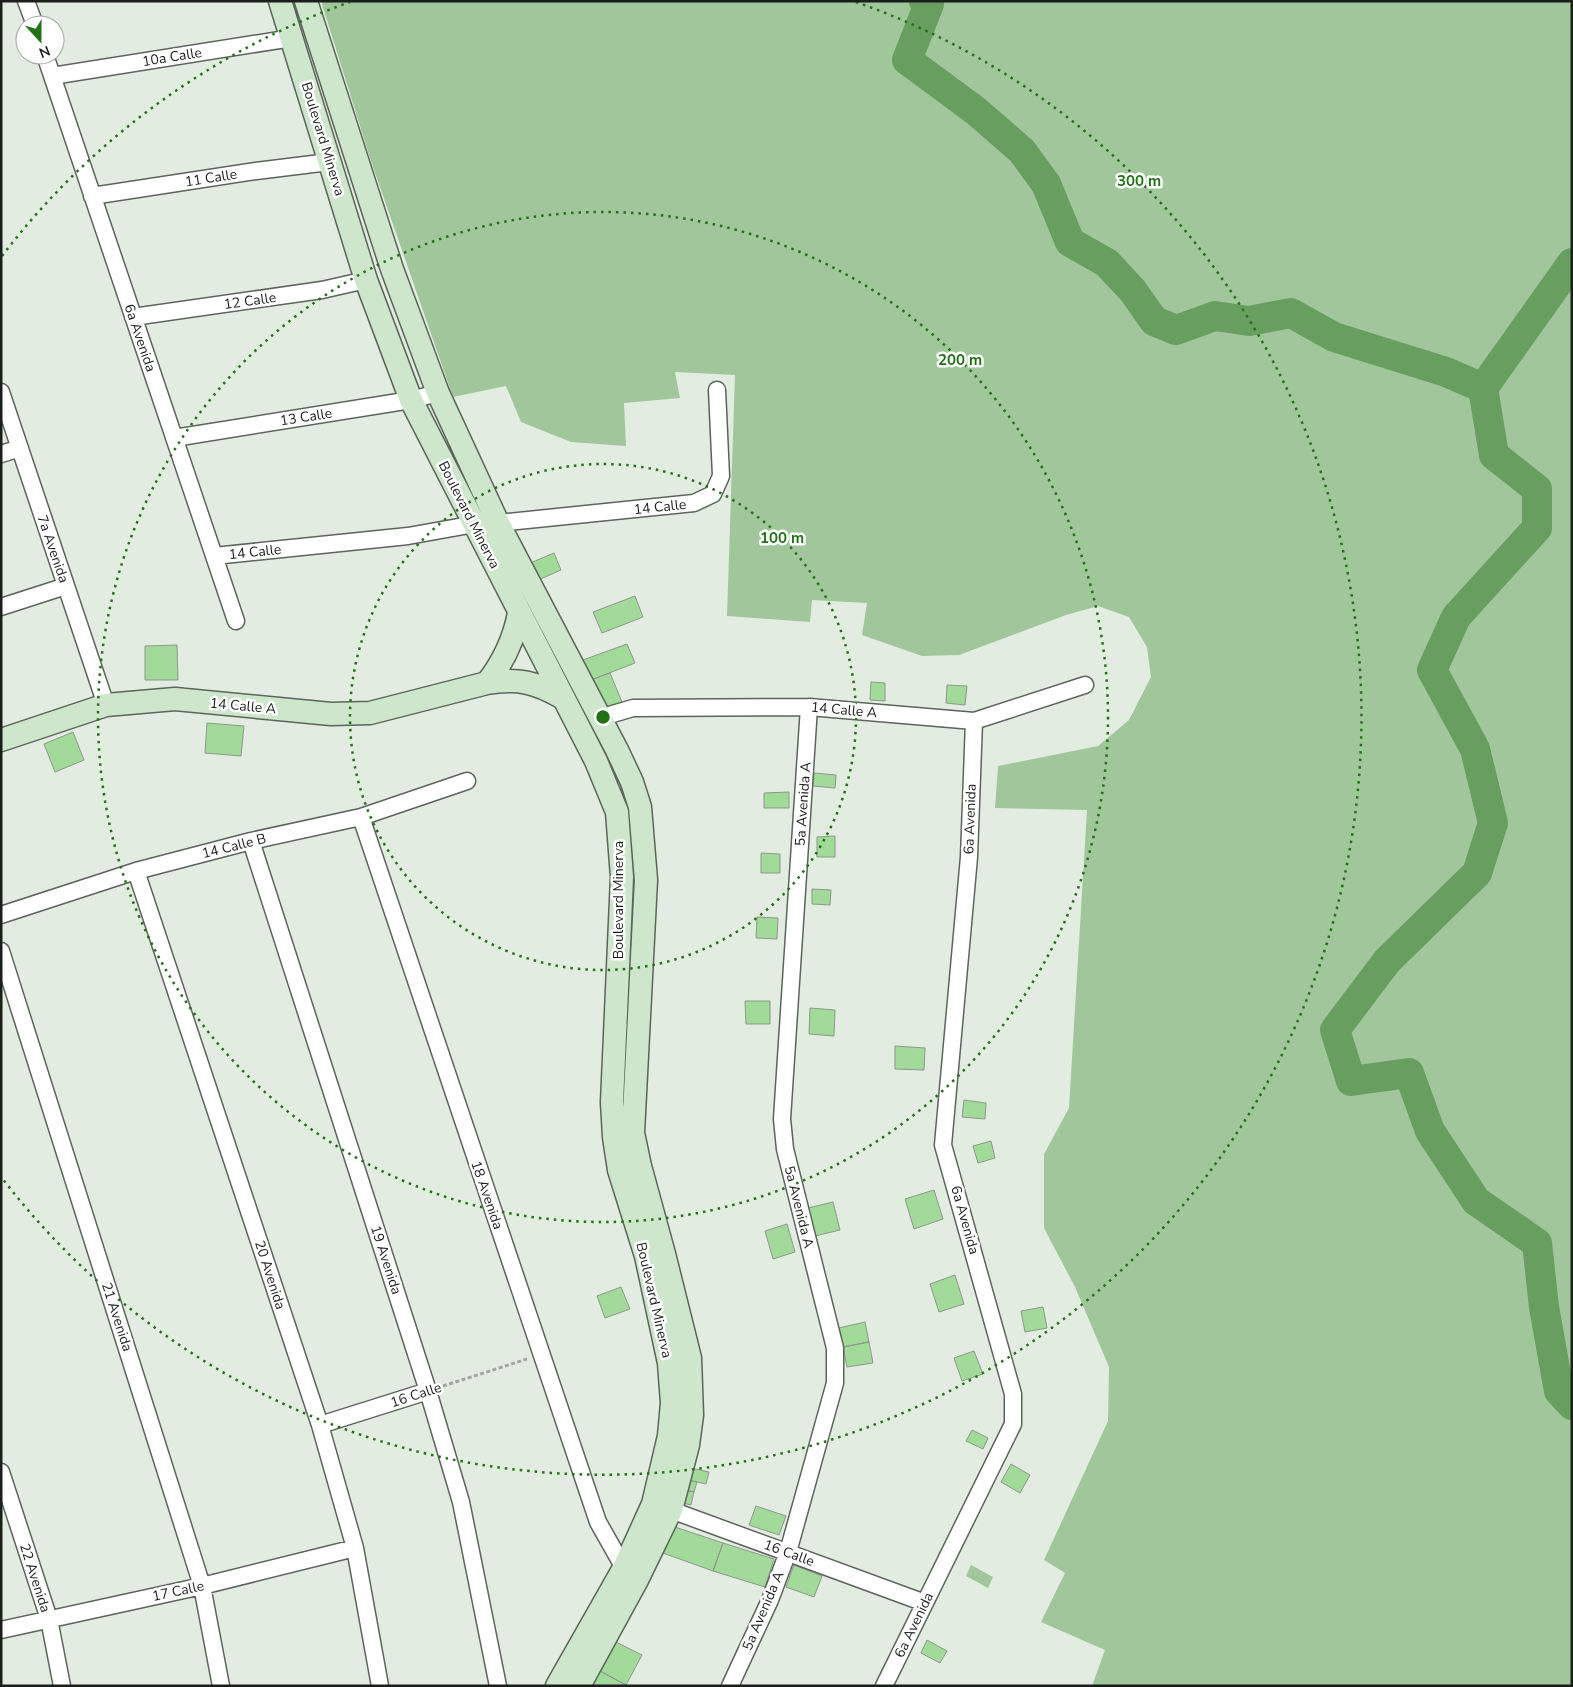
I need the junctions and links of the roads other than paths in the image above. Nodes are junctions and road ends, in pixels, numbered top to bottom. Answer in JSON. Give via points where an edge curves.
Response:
{"nodes":[{"id":1,"x":26,"y":1,"type":"edge"},
{"id":2,"x":280,"y":1,"type":"edge"},
{"id":3,"x":306,"y":1,"type":"edge"},
{"id":4,"x":31,"y":15,"type":"edge"},
{"id":5,"x":292,"y":38,"type":"junction"},
{"id":6,"x":48,"y":65,"type":"edge"},
{"id":7,"x":52,"y":76,"type":"junction"},
{"id":8,"x":352,"y":144,"type":"junction"},
{"id":9,"x":330,"y":163,"type":"junction"},
{"id":10,"x":360,"y":170,"type":"junction"},
{"id":11,"x":92,"y":196,"type":"junction"},
{"id":12,"x":366,"y":280,"type":"junction"},
{"id":13,"x":133,"y":318,"type":"junction"},
{"id":14,"x":717,"y":390,"type":"dead end"},
{"id":15,"x":1,"y":392,"type":"edge"},
{"id":16,"x":438,"y":393,"type":"junction"},
{"id":17,"x":411,"y":400,"type":"junction"},
{"id":18,"x":174,"y":438,"type":"junction"},
{"id":19,"x":20,"y":448,"type":"junction"},
{"id":20,"x":1,"y":454,"type":"edge"},
{"id":21,"x":439,"y":456,"type":"junction"},
{"id":22,"x":498,"y":523,"type":"junction"},
{"id":23,"x":475,"y":524,"type":"junction"},
{"id":24,"x":214,"y":556,"type":"junction"},
{"id":25,"x":66,"y":586,"type":"junction"},
{"id":26,"x":1,"y":607,"type":"edge"},
{"id":27,"x":519,"y":613,"type":"junction"},
{"id":28,"x":236,"y":621,"type":"dead end"},
{"id":29,"x":487,"y":683,"type":"junction"},
{"id":30,"x":1084,"y":685,"type":"dead end"},
{"id":31,"x":563,"y":698,"type":"junction"},
{"id":32,"x":106,"y":705,"type":"junction"},
{"id":33,"x":809,"y":707,"type":"junction"},
{"id":34,"x":599,"y":718,"type":"junction"},
{"id":35,"x":974,"y":721,"type":"junction"},
{"id":36,"x":1,"y":740,"type":"edge"},
{"id":37,"x":467,"y":781,"type":"dead end"},
{"id":38,"x":361,"y":818,"type":"junction"},
{"id":39,"x":251,"y":841,"type":"junction"},
{"id":40,"x":136,"y":871,"type":"junction"},
{"id":41,"x":1,"y":915,"type":"edge"},
{"id":42,"x":1,"y":951,"type":"edge"},
{"id":43,"x":428,"y":1391,"type":"junction"},
{"id":44,"x":320,"y":1425,"type":"junction"},
{"id":45,"x":1,"y":1472,"type":"edge"},
{"id":46,"x":662,"y":1507,"type":"junction"},
{"id":47,"x":355,"y":1548,"type":"junction"},
{"id":48,"x":788,"y":1552,"type":"junction"},
{"id":49,"x":624,"y":1568,"type":"junction"},
{"id":50,"x":202,"y":1586,"type":"junction"},
{"id":51,"x":925,"y":1602,"type":"junction"},
{"id":52,"x":49,"y":1619,"type":"junction"},
{"id":53,"x":1,"y":1630,"type":"edge"},
{"id":54,"x":62,"y":1686,"type":"edge"},
{"id":55,"x":221,"y":1686,"type":"edge"},
{"id":56,"x":380,"y":1686,"type":"edge"},
{"id":57,"x":498,"y":1686,"type":"edge"},
{"id":58,"x":557,"y":1686,"type":"edge"},
{"id":59,"x":579,"y":1686,"type":"edge"},
{"id":60,"x":730,"y":1686,"type":"edge"},
{"id":61,"x":884,"y":1686,"type":"edge"}],
"edges":[{"from":1,"to":4,"type":"street"},
{"from":2,"to":5,"type":"street","name":"Boulevard Minerva"},
{"from":3,"to":8,"type":"street","name":"Boulevard Minerva"},
{"from":5,"to":7,"type":"street","name":"10a Calle"},
{"from":5,"to":9,"type":"street","name":"Boulevard Minerva"},
{"from":6,"to":7,"type":"street","name":"6a Avenida"},
{"from":7,"to":11,"type":"street","name":"6a Avenida"},
{"from":8,"to":9,"type":"street","via":[[348,150],[334,155]]},
{"from":8,"to":10,"type":"street","name":"Boulevard Minerva"},
{"from":9,"to":10,"type":"street","via":[[338,168],[353,165]]},
{"from":9,"to":11,"type":"street","name":"11 Calle"},
{"from":9,"to":12,"type":"street","name":"Boulevard Minerva"},
{"from":10,"to":16,"type":"street","name":"Boulevard Minerva"},
{"from":11,"to":13,"type":"street","name":"6a Avenida"},
{"from":12,"to":13,"type":"street","name":"12 Calle","via":[[322,290]]},
{"from":12,"to":17,"type":"street","name":"Boulevard Minerva"},
{"from":13,"to":18,"type":"street","name":"6a Avenida"},
{"from":14,"to":22,"type":"street","name":"14 Calle","via":[[721,476],[713,494],[694,503]]},
{"from":15,"to":19,"type":"street","name":"7a Avenida"},
{"from":16,"to":17,"type":"street","name":"13 Calle"},
{"from":16,"to":22,"type":"street","name":"Boulevard Minerva"},
{"from":17,"to":18,"type":"street","name":"13 Calle"},
{"from":17,"to":21,"type":"street","name":"Boulevard Minerva"},
{"from":18,"to":24,"type":"street","name":"6a Avenida"},
{"from":19,"to":20,"type":"street"},
{"from":19,"to":25,"type":"street","name":"7a Avenida"},
{"from":21,"to":22,"type":"street","via":[[457,466],[482,508]]},
{"from":21,"to":23,"type":"street","name":"Boulevard Minerva"},
{"from":22,"to":34,"type":"street","name":"Boulevard Minerva"},
{"from":23,"to":24,"type":"street","name":"14 Calle","via":[[408,536]]},
{"from":23,"to":27,"type":"street","name":"Boulevard Minerva"},
{"from":24,"to":28,"type":"street","name":"6a Avenida"},
{"from":25,"to":26,"type":"street"},
{"from":25,"to":32,"type":"street","name":"7a Avenida"},
{"from":27,"to":29,"type":"street","via":[[508,651]]},
{"from":27,"to":31,"type":"street","name":"Boulevard Minerva"},
{"from":29,"to":31,"type":"street","name":"14 Calle A","via":[[527,681]]},
{"from":29,"to":32,"type":"street","name":"14 Calle A","via":[[370,713],[331,714],[176,700]]},
{"from":30,"to":35,"type":"street","name":"14 Calle A"},
{"from":31,"to":46,"type":"street","name":"Boulevard Minerva","via":[[596,761],[617,812],[622,877],[612,1102],[614,1137],[619,1170],[646,1256],[667,1354],[672,1403]]},
{"from":32,"to":36,"type":"street","name":"14 Calle A"},
{"from":33,"to":34,"type":"street","name":"14 Calle A","via":[[633,708]]},
{"from":33,"to":35,"type":"street","name":"14 Calle A"},
{"from":33,"to":48,"type":"street","name":"5a Avenida A","via":[[782,1120],[785,1149],[835,1348],[835,1382]]},
{"from":34,"to":46,"type":"street","name":"Boulevard Minerva","via":[[632,782],[640,808],[646,880],[633,1133],[690,1358],[692,1415],[688,1445]]},
{"from":35,"to":51,"type":"street","name":"6a Avenida","via":[[969,856],[943,1145],[1013,1394],[1013,1424]]},
{"from":37,"to":38,"type":"street","name":"14 Calle B"},
{"from":38,"to":39,"type":"street","name":"14 Calle B"},
{"from":38,"to":49,"type":"street","name":"18 Avenida","via":[[598,1522]]},
{"from":39,"to":40,"type":"street","name":"14 Calle B"},
{"from":39,"to":43,"type":"street","name":"19 Avenida"},
{"from":40,"to":41,"type":"street","name":"14 Calle B"},
{"from":40,"to":44,"type":"street","name":"20 Avenida"},
{"from":42,"to":50,"type":"street","name":"21 Avenida"},
{"from":43,"to":44,"type":"street","name":"16 Calle"},
{"from":43,"to":57,"type":"street","name":"19 Avenida","via":[[461,1502]]},
{"from":44,"to":47,"type":"street","name":"20 Avenida"},
{"from":45,"to":52,"type":"street","name":"22 Avenida"},
{"from":46,"to":48,"type":"street","name":"16 Calle"},
{"from":46,"to":49,"type":"street","name":"Boulevard Minerva"},
{"from":46,"to":59,"type":"street","name":"Boulevard Minerva","via":[[637,1580]]},
{"from":47,"to":50,"type":"street","name":"17 Calle"},
{"from":47,"to":56,"type":"street","name":"20 Avenida"},
{"from":48,"to":51,"type":"street","name":"16 Calle"},
{"from":48,"to":60,"type":"street","name":"5a Avenida A","via":[[770,1600]]},
{"from":49,"to":58,"type":"street","name":"Boulevard Minerva"},
{"from":50,"to":52,"type":"street","name":"17 Calle"},
{"from":50,"to":55,"type":"street","name":"21 Avenida"},
{"from":51,"to":61,"type":"street","name":"6a Avenida"},
{"from":52,"to":53,"type":"street","name":"17 Calle"},
{"from":52,"to":54,"type":"street","name":"22 Avenida"}]}
